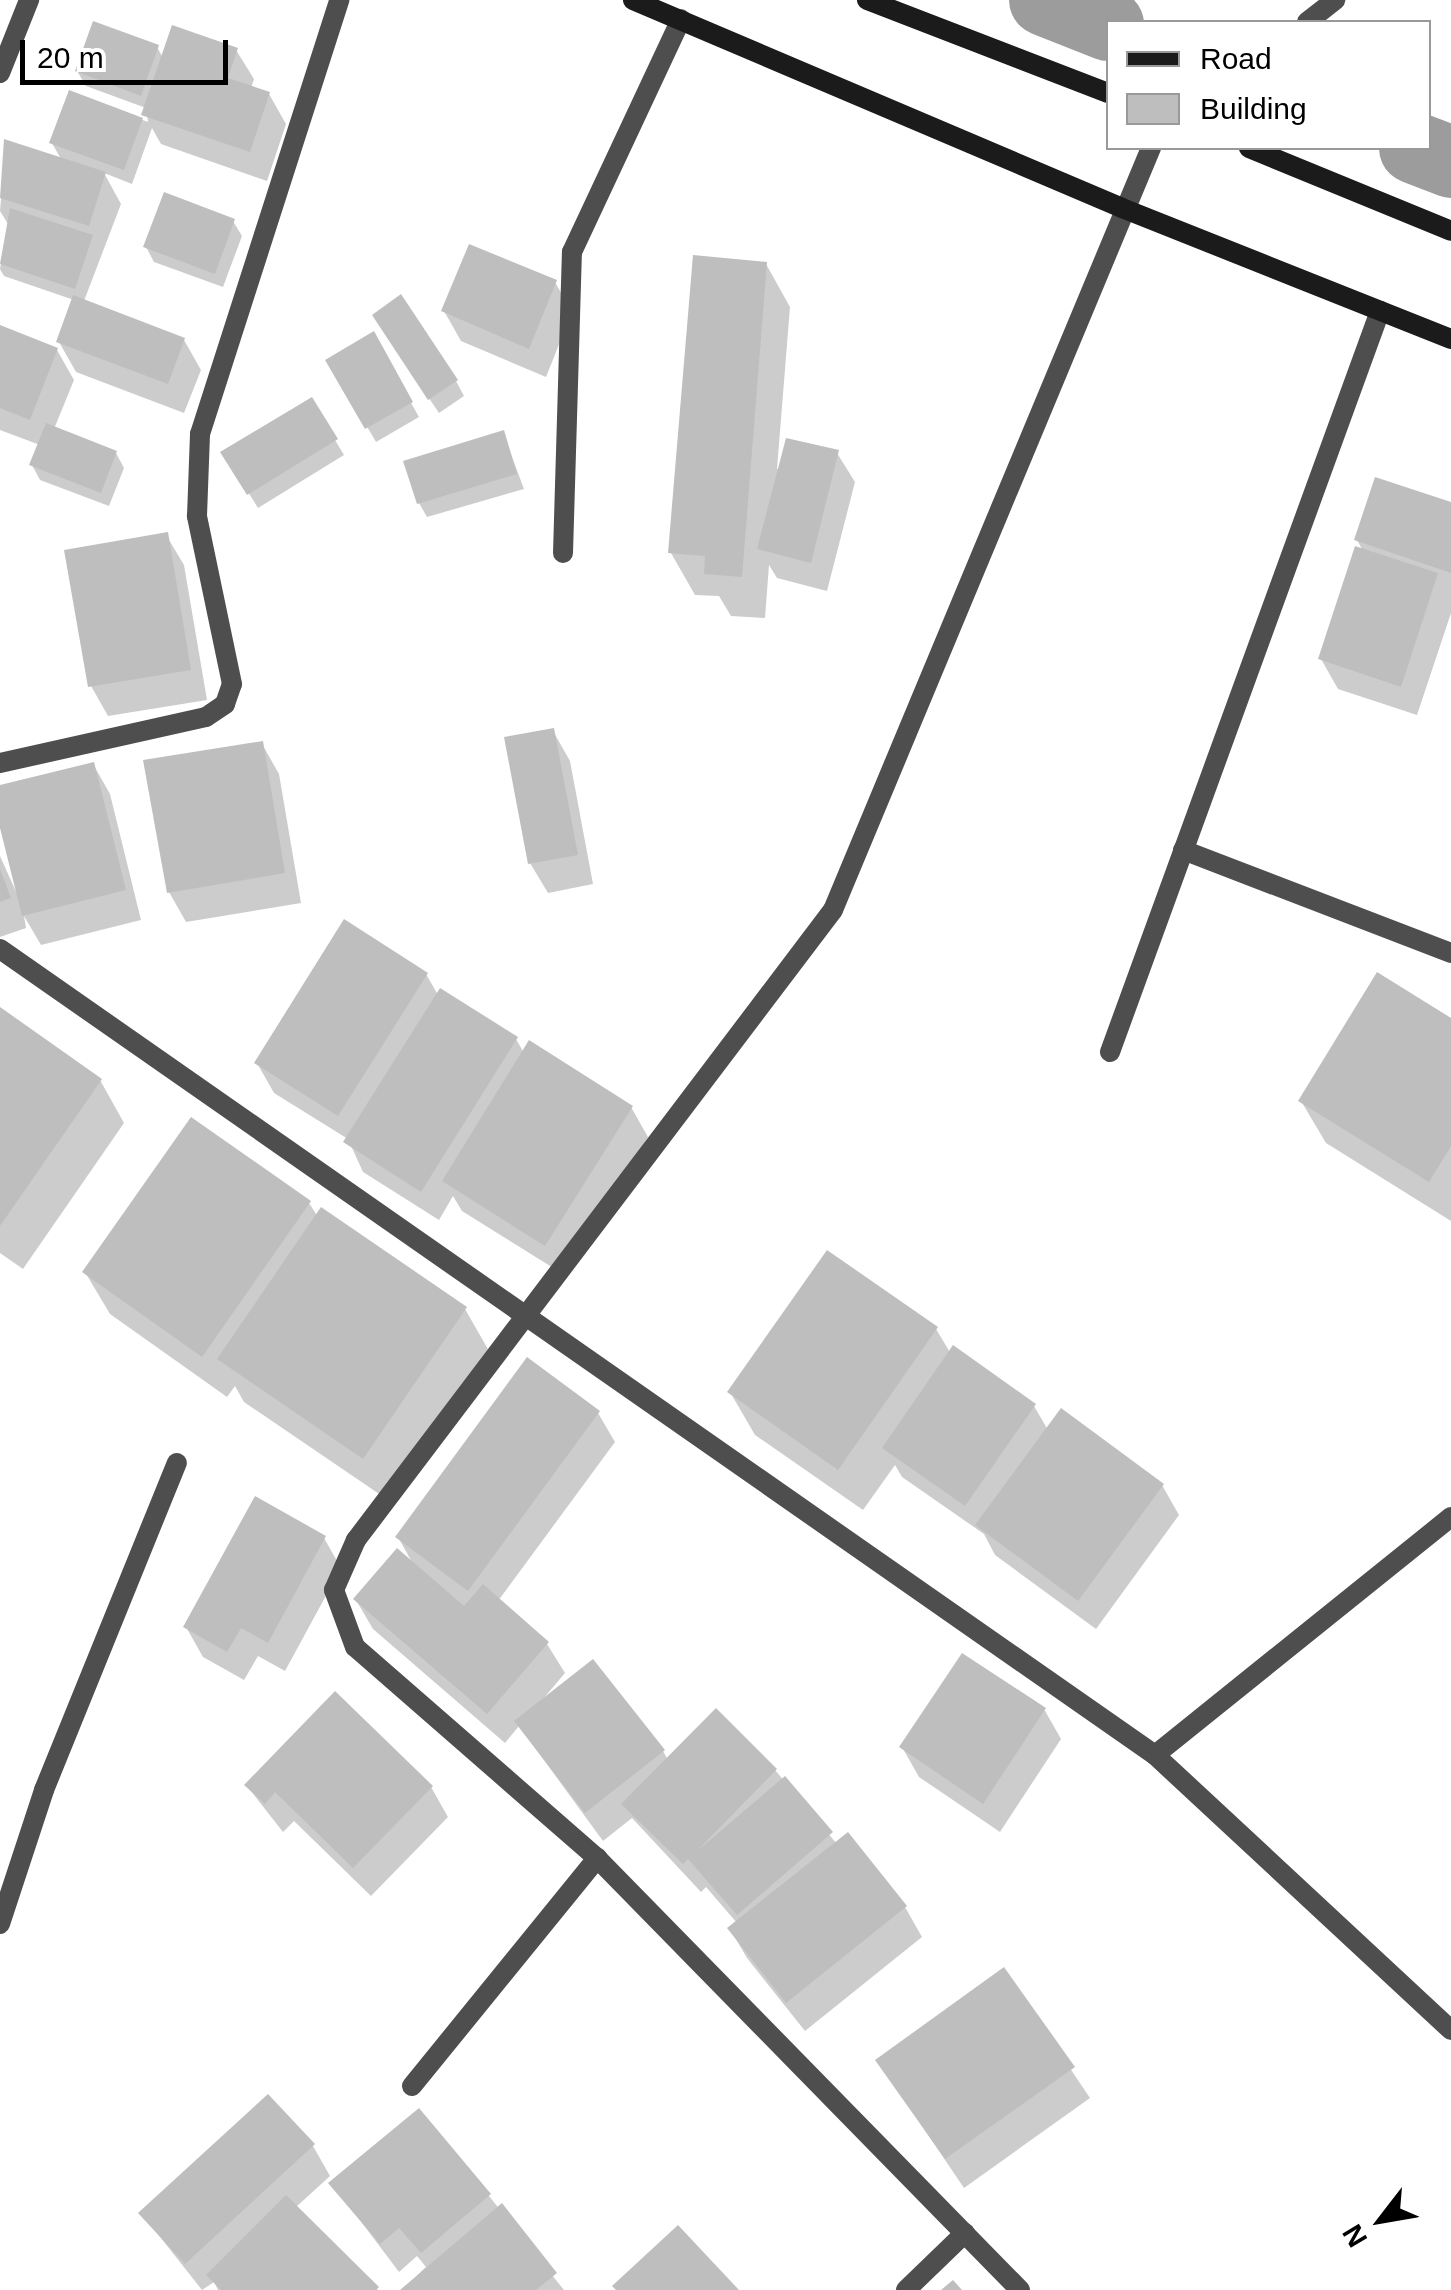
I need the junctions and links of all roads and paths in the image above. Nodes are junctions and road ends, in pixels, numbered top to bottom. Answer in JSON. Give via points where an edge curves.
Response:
{"nodes":[{"id":1,"x":29,"y":0,"type":"edge"},
{"id":2,"x":338,"y":0,"type":"edge"},
{"id":3,"x":634,"y":0,"type":"edge"},
{"id":4,"x":867,"y":0,"type":"edge"},
{"id":5,"x":1335,"y":0,"type":"edge"},
{"id":6,"x":681,"y":20,"type":"junction"},
{"id":7,"x":1309,"y":20,"type":"edge"},
{"id":8,"x":0,"y":73,"type":"edge"},
{"id":9,"x":1106,"y":92,"type":"edge"},
{"id":10,"x":1150,"y":150,"type":"edge"},
{"id":11,"x":1254,"y":150,"type":"edge"},
{"id":12,"x":1122,"y":208,"type":"junction"},
{"id":13,"x":1451,"y":231,"type":"edge"},
{"id":14,"x":1380,"y":310,"type":"junction"},
{"id":15,"x":1451,"y":339,"type":"edge"},
{"id":16,"x":563,"y":553,"type":"dead end"},
{"id":17,"x":0,"y":763,"type":"edge"},
{"id":18,"x":1182,"y":850,"type":"junction"},
{"id":19,"x":0,"y":949,"type":"edge"},
{"id":20,"x":1451,"y":953,"type":"edge"},
{"id":21,"x":1110,"y":1052,"type":"dead end"},
{"id":22,"x":530,"y":1318,"type":"junction"},
{"id":23,"x":177,"y":1463,"type":"dead end"},
{"id":24,"x":1451,"y":1517,"type":"edge"},
{"id":25,"x":1155,"y":1755,"type":"junction"},
{"id":26,"x":597,"y":1858,"type":"junction"},
{"id":27,"x":0,"y":1924,"type":"edge"},
{"id":28,"x":1451,"y":2030,"type":"edge"},
{"id":29,"x":412,"y":2086,"type":"dead end"},
{"id":30,"x":965,"y":2234,"type":"junction"},
{"id":31,"x":906,"y":2290,"type":"edge"},
{"id":32,"x":1020,"y":2290,"type":"edge"}],
"edges":[{"from":1,"to":8,"type":"street"},
{"from":2,"to":17,"type":"street","via":[[200,434],[197,516],[232,684],[225,704],[206,718]]},
{"from":3,"to":6,"type":"main road"},
{"from":4,"to":9,"type":"main road"},
{"from":5,"to":7,"type":"street"},
{"from":6,"to":12,"type":"main road"},
{"from":6,"to":16,"type":"street","via":[[572,252]]},
{"from":10,"to":12,"type":"street"},
{"from":11,"to":13,"type":"main road"},
{"from":12,"to":14,"type":"main road"},
{"from":12,"to":22,"type":"street","via":[[833,910]]},
{"from":14,"to":15,"type":"main road"},
{"from":14,"to":18,"type":"street"},
{"from":18,"to":20,"type":"street"},
{"from":18,"to":21,"type":"street"},
{"from":19,"to":22,"type":"street"},
{"from":22,"to":25,"type":"street"},
{"from":22,"to":26,"type":"street","via":[[356,1540],[334,1590],[355,1647]]},
{"from":23,"to":27,"type":"street","via":[[44,1790]]},
{"from":24,"to":25,"type":"street"},
{"from":25,"to":28,"type":"street"},
{"from":26,"to":29,"type":"street"},
{"from":26,"to":30,"type":"street"},
{"from":30,"to":31,"type":"street"},
{"from":30,"to":32,"type":"street"}]}
